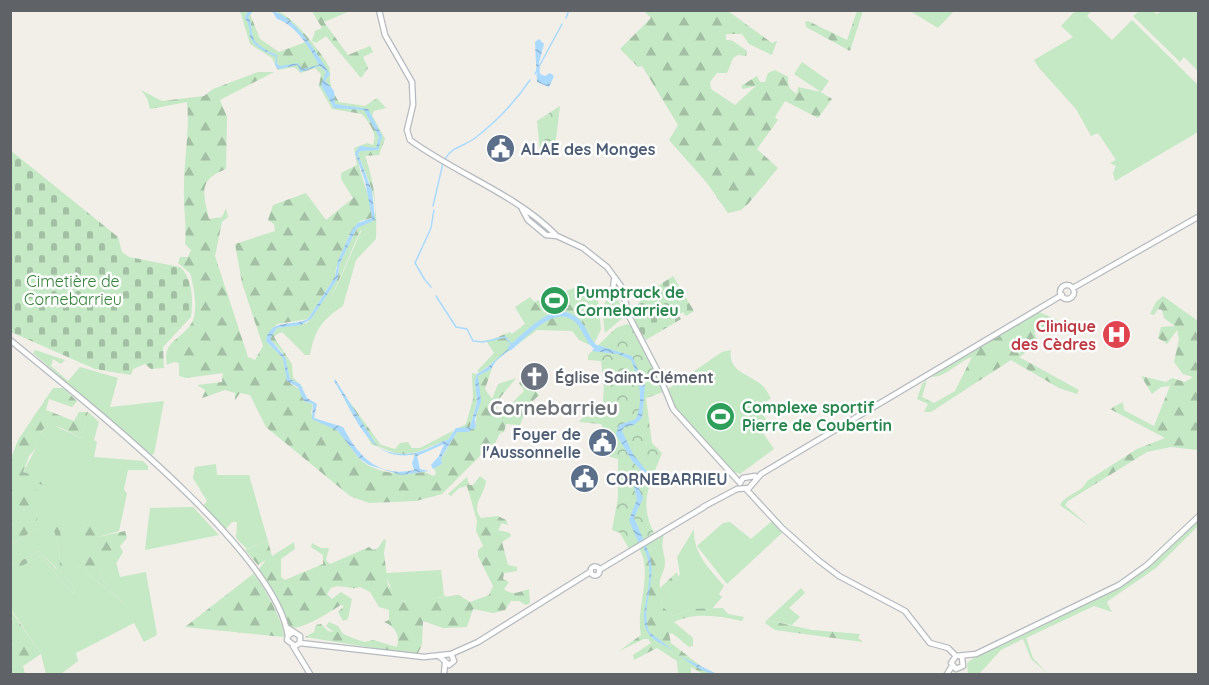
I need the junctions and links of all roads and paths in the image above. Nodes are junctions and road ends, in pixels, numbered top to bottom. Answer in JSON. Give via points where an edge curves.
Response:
{"nodes":[{"id":1,"x":379,"y":10,"type":"edge"},
{"id":2,"x":528,"y":215,"type":"junction"},
{"id":3,"x":1198,"y":217,"type":"edge"},
{"id":4,"x":550,"y":232,"type":"junction"},
{"id":5,"x":1073,"y":288,"type":"junction"},
{"id":6,"x":1062,"y":295,"type":"junction"},
{"id":7,"x":10,"y":339,"type":"edge"},
{"id":8,"x":745,"y":483,"type":"junction"},
{"id":9,"x":1198,"y":517,"type":"edge"},
{"id":10,"x":285,"y":626,"type":"junction"},
{"id":11,"x":293,"y":632,"type":"junction"},
{"id":12,"x":288,"y":636,"type":"junction"},
{"id":13,"x":298,"y":643,"type":"junction"},
{"id":14,"x":954,"y":658,"type":"junction"},
{"id":15,"x":447,"y":659,"type":"junction"},
{"id":16,"x":959,"y":665,"type":"junction"},
{"id":17,"x":965,"y":674,"type":"edge"},
{"id":18,"x":310,"y":675,"type":"edge"},
{"id":19,"x":444,"y":675,"type":"edge"},
{"id":20,"x":948,"y":675,"type":"edge"}],
"edges":[{"from":1,"to":2,"type":"main road","via":[[386,35],[412,85],[408,136],[492,187]]},
{"from":2,"to":4,"type":"main road","via":[[541,231]]},
{"from":2,"to":4,"type":"main road","via":[[535,215]]},
{"from":3,"to":5,"type":"main road"},
{"from":4,"to":8,"type":"main road","via":[[596,256],[607,267],[673,409]]},
{"from":5,"to":6,"type":"main road","via":[[1071,297]]},
{"from":5,"to":6,"type":"main road","via":[[1065,285]]},
{"from":6,"to":8,"type":"main road"},
{"from":7,"to":10,"type":"main road","via":[[151,459],[245,554],[260,574]]},
{"from":8,"to":14,"type":"main road","via":[[782,528],[818,560],[839,576],[905,611],[930,643],[944,647]]},
{"from":8,"to":15,"type":"main road","via":[[598,569],[593,567],[591,573]]},
{"from":9,"to":16,"type":"main road","via":[[1147,565],[1119,585]]},
{"from":10,"to":11,"type":"main road"},
{"from":10,"to":12,"type":"main road"},
{"from":11,"to":12,"type":"main road"},
{"from":11,"to":13,"type":"main road"},
{"from":12,"to":13,"type":"main road","via":[[288,642]]},
{"from":13,"to":15,"type":"main road"},
{"from":13,"to":18,"type":"main road"},
{"from":14,"to":16,"type":"main road"},
{"from":14,"to":16,"type":"main road"},
{"from":15,"to":19,"type":"main road"},
{"from":16,"to":17,"type":"main road"},
{"from":16,"to":20,"type":"main road"}]}
